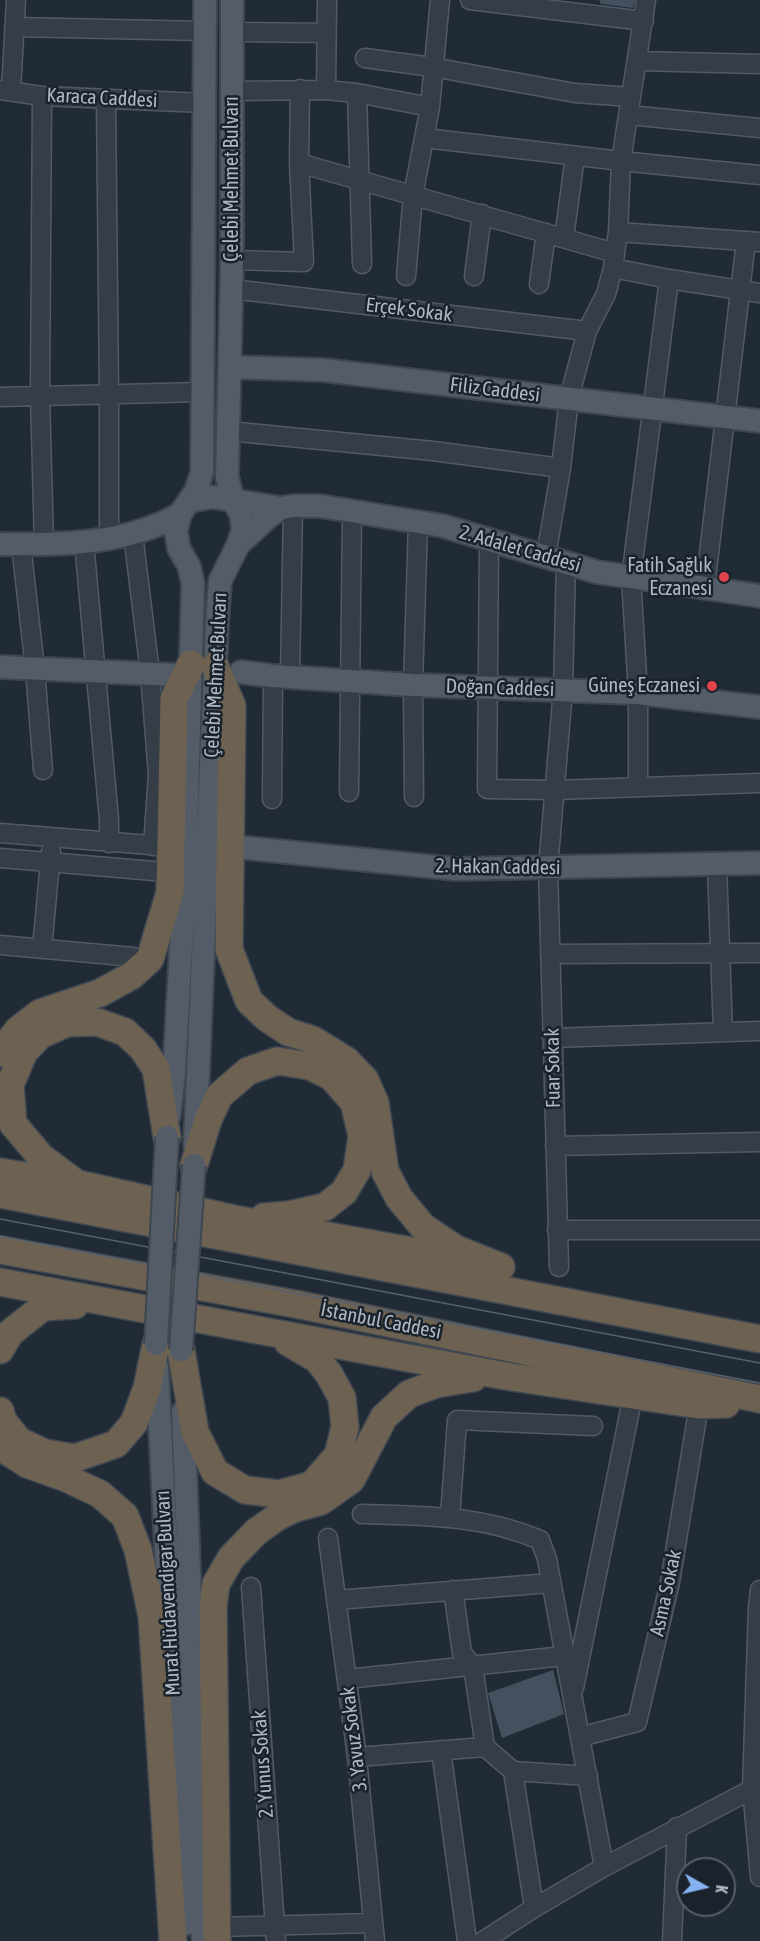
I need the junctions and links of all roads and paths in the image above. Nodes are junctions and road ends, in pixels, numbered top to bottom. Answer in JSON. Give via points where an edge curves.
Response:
{"nodes":[{"id":1,"x":16,"y":0,"type":"edge"},
{"id":2,"x":205,"y":0,"type":"edge"},
{"id":3,"x":232,"y":0,"type":"edge"},
{"id":4,"x":327,"y":0,"type":"edge"},
{"id":5,"x":440,"y":0,"type":"edge"},
{"id":6,"x":470,"y":0,"type":"edge"},
{"id":7,"x":646,"y":0,"type":"edge"},
{"id":8,"x":644,"y":21,"type":"junction"},
{"id":9,"x":14,"y":27,"type":"junction"},
{"id":10,"x":204,"y":31,"type":"junction"},
{"id":11,"x":232,"y":32,"type":"junction"},
{"id":12,"x":327,"y":33,"type":"junction"},
{"id":13,"x":365,"y":58,"type":"dead end"},
{"id":14,"x":637,"y":61,"type":"junction"},
{"id":15,"x":760,"y":64,"type":"edge"},
{"id":16,"x":432,"y":67,"type":"junction"},
{"id":17,"x":300,"y":89,"type":"junction"},
{"id":18,"x":5,"y":90,"type":"edge"},
{"id":19,"x":326,"y":90,"type":"junction"},
{"id":20,"x":232,"y":91,"type":"junction"},
{"id":21,"x":357,"y":93,"type":"junction"},
{"id":22,"x":42,"y":96,"type":"junction"},
{"id":23,"x":632,"y":97,"type":"junction"},
{"id":24,"x":106,"y":100,"type":"junction"},
{"id":25,"x":204,"y":103,"type":"junction"},
{"id":26,"x":430,"y":107,"type":"junction"},
{"id":27,"x":629,"y":115,"type":"junction"},
{"id":28,"x":760,"y":128,"type":"edge"},
{"id":29,"x":425,"y":138,"type":"junction"},
{"id":30,"x":575,"y":156,"type":"junction"},
{"id":31,"x":621,"y":161,"type":"junction"},
{"id":32,"x":299,"y":163,"type":"junction"},
{"id":33,"x":760,"y":175,"type":"edge"},
{"id":34,"x":359,"y":180,"type":"junction"},
{"id":35,"x":413,"y":195,"type":"junction"},
{"id":36,"x":482,"y":214,"type":"junction"},
{"id":37,"x":618,"y":232,"type":"junction"},
{"id":38,"x":546,"y":233,"type":"junction"},
{"id":39,"x":564,"y":238,"type":"junction"},
{"id":40,"x":753,"y":242,"type":"edge"},
{"id":41,"x":232,"y":260,"type":"junction"},
{"id":42,"x":614,"y":260,"type":"junction"},
{"id":43,"x":362,"y":264,"type":"dead end"},
{"id":44,"x":406,"y":276,"type":"dead end"},
{"id":45,"x":474,"y":276,"type":"dead end"},
{"id":46,"x":669,"y":279,"type":"junction"},
{"id":47,"x":539,"y":284,"type":"dead end"},
{"id":48,"x":231,"y":289,"type":"junction"},
{"id":49,"x":740,"y":291,"type":"junction"},
{"id":50,"x":760,"y":293,"type":"edge"},
{"id":51,"x":587,"y":331,"type":"junction"},
{"id":52,"x":230,"y":367,"type":"junction"},
{"id":53,"x":201,"y":392,"type":"junction"},
{"id":54,"x":110,"y":395,"type":"junction"},
{"id":55,"x":40,"y":396,"type":"junction"},
{"id":56,"x":0,"y":397,"type":"edge"},
{"id":57,"x":569,"y":398,"type":"junction"},
{"id":58,"x":652,"y":408,"type":"junction"},
{"id":59,"x":725,"y":416,"type":"junction"},
{"id":60,"x":760,"y":421,"type":"edge"},
{"id":61,"x":228,"y":431,"type":"junction"},
{"id":62,"x":561,"y":468,"type":"junction"},
{"id":63,"x":233,"y":500,"type":"junction"},
{"id":64,"x":184,"y":507,"type":"junction"},
{"id":65,"x":287,"y":507,"type":"junction"},
{"id":66,"x":352,"y":510,"type":"junction"},
{"id":67,"x":418,"y":522,"type":"junction"},
{"id":68,"x":138,"y":532,"type":"junction"},
{"id":69,"x":109,"y":538,"type":"junction"},
{"id":70,"x":489,"y":540,"type":"junction"},
{"id":71,"x":84,"y":542,"type":"junction"},
{"id":72,"x":10,"y":544,"type":"edge"},
{"id":73,"x":44,"y":544,"type":"junction"},
{"id":74,"x":234,"y":553,"type":"junction"},
{"id":75,"x":182,"y":554,"type":"junction"},
{"id":76,"x":556,"y":559,"type":"junction"},
{"id":77,"x":630,"y":578,"type":"junction"},
{"id":78,"x":705,"y":588,"type":"junction"},
{"id":79,"x":760,"y":596,"type":"edge"},
{"id":80,"x":0,"y":667,"type":"edge"},
{"id":81,"x":35,"y":669,"type":"junction"},
{"id":82,"x":206,"y":669,"type":"junction"},
{"id":83,"x":96,"y":671,"type":"junction"},
{"id":84,"x":150,"y":673,"type":"junction"},
{"id":85,"x":281,"y":676,"type":"junction"},
{"id":86,"x":350,"y":680,"type":"junction"},
{"id":87,"x":413,"y":685,"type":"junction"},
{"id":88,"x":488,"y":688,"type":"junction"},
{"id":89,"x":563,"y":690,"type":"junction"},
{"id":90,"x":639,"y":693,"type":"junction"},
{"id":91,"x":760,"y":707,"type":"edge"},
{"id":92,"x":43,"y":770,"type":"dead end"},
{"id":93,"x":760,"y":783,"type":"edge"},
{"id":94,"x":638,"y":786,"type":"junction"},
{"id":95,"x":555,"y":790,"type":"junction"},
{"id":96,"x":349,"y":792,"type":"dead end"},
{"id":97,"x":414,"y":797,"type":"dead end"},
{"id":98,"x":272,"y":799,"type":"dead end"},
{"id":99,"x":0,"y":833,"type":"edge"},
{"id":100,"x":52,"y":838,"type":"junction"},
{"id":101,"x":109,"y":843,"type":"junction"},
{"id":102,"x":237,"y":847,"type":"dead end"},
{"id":103,"x":0,"y":858,"type":"edge"},
{"id":104,"x":50,"y":862,"type":"junction"},
{"id":105,"x":760,"y":863,"type":"edge"},
{"id":106,"x":717,"y":866,"type":"junction"},
{"id":107,"x":548,"y":868,"type":"junction"},
{"id":108,"x":166,"y":872,"type":"dead end"},
{"id":109,"x":0,"y":945,"type":"edge"},
{"id":110,"x":42,"y":948,"type":"junction"},
{"id":111,"x":722,"y":953,"type":"junction"},
{"id":112,"x":760,"y":953,"type":"edge"},
{"id":113,"x":550,"y":954,"type":"junction"},
{"id":114,"x":134,"y":957,"type":"dead end"},
{"id":115,"x":760,"y":1031,"type":"edge"},
{"id":116,"x":723,"y":1032,"type":"junction"},
{"id":117,"x":552,"y":1038,"type":"junction"},
{"id":118,"x":0,"y":1053,"type":"edge"},
{"id":119,"x":167,"y":1137,"type":"junction"},
{"id":120,"x":760,"y":1142,"type":"edge"},
{"id":121,"x":555,"y":1146,"type":"junction"},
{"id":122,"x":194,"y":1165,"type":"junction"},
{"id":123,"x":0,"y":1172,"type":"edge"},
{"id":124,"x":78,"y":1184,"type":"junction"},
{"id":125,"x":0,"y":1194,"type":"edge"},
{"id":126,"x":234,"y":1219,"type":"junction"},
{"id":127,"x":557,"y":1230,"type":"junction"},
{"id":128,"x":760,"y":1230,"type":"edge"},
{"id":129,"x":161,"y":1246,"type":"joint"},
{"id":130,"x":188,"y":1249,"type":"joint"},
{"id":131,"x":0,"y":1250,"type":"edge"},
{"id":132,"x":501,"y":1267,"type":"junction"},
{"id":133,"x":559,"y":1267,"type":"dead end"},
{"id":134,"x":0,"y":1282,"type":"edge"},
{"id":135,"x":112,"y":1304,"type":"junction"},
{"id":136,"x":581,"y":1306,"type":"junction"},
{"id":137,"x":262,"y":1332,"type":"junction"},
{"id":138,"x":760,"y":1339,"type":"edge"},
{"id":139,"x":169,"y":1347,"type":"junction"},
{"id":140,"x":0,"y":1350,"type":"edge"},
{"id":141,"x":505,"y":1376,"type":"junction"},
{"id":142,"x":633,"y":1395,"type":"junction"},
{"id":143,"x":760,"y":1399,"type":"edge"},
{"id":144,"x":760,"y":1404,"type":"edge"},
{"id":145,"x":699,"y":1405,"type":"junction"},
{"id":146,"x":0,"y":1411,"type":"edge"},
{"id":147,"x":593,"y":1426,"type":"dead end"},
{"id":148,"x":0,"y":1444,"type":"edge"},
{"id":149,"x":362,"y":1514,"type":"dead end"},
{"id":150,"x":450,"y":1517,"type":"junction"},
{"id":151,"x":328,"y":1538,"type":"dead end"},
{"id":152,"x":551,"y":1583,"type":"junction"},
{"id":153,"x":251,"y":1587,"type":"dead end"},
{"id":154,"x":453,"y":1590,"type":"junction"},
{"id":155,"x":760,"y":1590,"type":"edge"},
{"id":156,"x":336,"y":1600,"type":"junction"},
{"id":157,"x":564,"y":1656,"type":"junction"},
{"id":158,"x":473,"y":1666,"type":"junction"},
{"id":159,"x":347,"y":1679,"type":"junction"},
{"id":160,"x":573,"y":1696,"type":"junction"},
{"id":161,"x":580,"y":1737,"type":"junction"},
{"id":162,"x":485,"y":1747,"type":"junction"},
{"id":163,"x":441,"y":1750,"type":"junction"},
{"id":164,"x":357,"y":1757,"type":"junction"},
{"id":165,"x":513,"y":1771,"type":"junction"},
{"id":166,"x":588,"y":1776,"type":"junction"},
{"id":167,"x":756,"y":1786,"type":"edge"},
{"id":168,"x":677,"y":1827,"type":"junction"},
{"id":169,"x":759,"y":1856,"type":"edge"},
{"id":170,"x":603,"y":1867,"type":"junction"},
{"id":171,"x":760,"y":1877,"type":"edge"},
{"id":172,"x":534,"y":1908,"type":"junction"},
{"id":173,"x":374,"y":1932,"type":"edge"},
{"id":174,"x":275,"y":1933,"type":"edge"},
{"id":175,"x":325,"y":1933,"type":"edge"},
{"id":176,"x":212,"y":1936,"type":"edge"},
{"id":177,"x":173,"y":1941,"type":"edge"},
{"id":178,"x":185,"y":1941,"type":"edge"},
{"id":179,"x":466,"y":1941,"type":"edge"},
{"id":180,"x":483,"y":1941,"type":"edge"},
{"id":181,"x":672,"y":1941,"type":"edge"}],
"edges":[{"from":1,"to":9,"type":"street"},
{"from":2,"to":10,"type":"main road","name":"Çelebi Mehmet Bulvarı"},
{"from":3,"to":11,"type":"main road","name":"Çelebi Mehmet Bulvarı"},
{"from":4,"to":12,"type":"street"},
{"from":5,"to":16,"type":"street"},
{"from":6,"to":8,"type":"street"},
{"from":7,"to":8,"type":"street","name":"Fuar Sokak"},
{"from":8,"to":14,"type":"street","name":"Fuar Sokak"},
{"from":9,"to":10,"type":"street"},
{"from":9,"to":18,"type":"street"},
{"from":10,"to":25,"type":"main road","name":"Çelebi Mehmet Bulvarı"},
{"from":11,"to":12,"type":"street"},
{"from":11,"to":20,"type":"main road","name":"Çelebi Mehmet Bulvarı"},
{"from":12,"to":19,"type":"street"},
{"from":13,"to":16,"type":"street"},
{"from":14,"to":15,"type":"street"},
{"from":14,"to":23,"type":"street","name":"Fuar Sokak"},
{"from":16,"to":23,"type":"street","via":[[575,93]]},
{"from":16,"to":26,"type":"street"},
{"from":17,"to":19,"type":"street"},
{"from":17,"to":20,"type":"street"},
{"from":17,"to":32,"type":"street"},
{"from":18,"to":22,"type":"street","name":"Karaca Caddesi"},
{"from":19,"to":21,"type":"street"},
{"from":20,"to":41,"type":"main road","name":"Çelebi Mehmet Bulvarı"},
{"from":21,"to":26,"type":"street"},
{"from":21,"to":34,"type":"street"},
{"from":22,"to":24,"type":"street","name":"Karaca Caddesi"},
{"from":22,"to":55,"type":"street"},
{"from":23,"to":27,"type":"street","name":"Fuar Sokak"},
{"from":24,"to":25,"type":"street","name":"Karaca Caddesi"},
{"from":24,"to":54,"type":"street"},
{"from":25,"to":53,"type":"main road","name":"Çelebi Mehmet Bulvarı"},
{"from":26,"to":29,"type":"street"},
{"from":27,"to":28,"type":"street"},
{"from":27,"to":31,"type":"street","name":"Fuar Sokak"},
{"from":29,"to":30,"type":"street"},
{"from":29,"to":35,"type":"street"},
{"from":30,"to":31,"type":"street"},
{"from":30,"to":39,"type":"street"},
{"from":31,"to":33,"type":"street"},
{"from":31,"to":37,"type":"street","name":"Fuar Sokak"},
{"from":32,"to":34,"type":"street"},
{"from":32,"to":41,"type":"street","via":[[304,262]]},
{"from":34,"to":35,"type":"street"},
{"from":34,"to":43,"type":"street"},
{"from":35,"to":36,"type":"street"},
{"from":35,"to":44,"type":"street"},
{"from":36,"to":38,"type":"street"},
{"from":36,"to":45,"type":"street"},
{"from":37,"to":40,"type":"street"},
{"from":37,"to":42,"type":"street","name":"Fuar Sokak"},
{"from":38,"to":39,"type":"street"},
{"from":38,"to":47,"type":"street"},
{"from":39,"to":42,"type":"street"},
{"from":40,"to":49,"type":"street"},
{"from":41,"to":48,"type":"main road","name":"Çelebi Mehmet Bulvarı"},
{"from":42,"to":46,"type":"street"},
{"from":42,"to":51,"type":"street","name":"Fuar Sokak","via":[[606,294]]},
{"from":46,"to":49,"type":"street"},
{"from":46,"to":58,"type":"street"},
{"from":48,"to":51,"type":"street","name":"Erçek Sokak"},
{"from":48,"to":52,"type":"main road","name":"Çelebi Mehmet Bulvarı"},
{"from":49,"to":50,"type":"street"},
{"from":49,"to":59,"type":"street"},
{"from":51,"to":57,"type":"street","name":"Fuar Sokak"},
{"from":52,"to":57,"type":"main road","name":"Filiz Caddesi","via":[[322,370]]},
{"from":52,"to":61,"type":"main road","name":"Çelebi Mehmet Bulvarı"},
{"from":53,"to":54,"type":"street"},
{"from":53,"to":64,"type":"main road","name":"Çelebi Mehmet Bulvarı","via":[[202,472],[196,491]]},
{"from":54,"to":55,"type":"street"},
{"from":54,"to":69,"type":"street"},
{"from":55,"to":56,"type":"street"},
{"from":55,"to":73,"type":"street"},
{"from":57,"to":58,"type":"main road","name":"Filiz Caddesi"},
{"from":57,"to":62,"type":"street","name":"Fuar Sokak"},
{"from":58,"to":59,"type":"main road","name":"Filiz Caddesi"},
{"from":58,"to":77,"type":"street"},
{"from":59,"to":60,"type":"main road","name":"Filiz Caddesi"},
{"from":59,"to":78,"type":"street"},
{"from":61,"to":62,"type":"street"},
{"from":61,"to":63,"type":"main road","name":"Çelebi Mehmet Bulvarı","via":[[227,477]]},
{"from":62,"to":76,"type":"street","name":"Fuar Sokak"},
{"from":63,"to":64,"type":"main road","via":[[212,497]]},
{"from":63,"to":65,"type":"main road","name":"2. Adalet Caddesi"},
{"from":63,"to":74,"type":"main road","name":"Çelebi Mehmet Bulvarı","via":[[241,514],[243,530]]},
{"from":64,"to":68,"type":"main road","via":[[160,525]]},
{"from":64,"to":75,"type":"main road","name":"Çelebi Mehmet Bulvarı","via":[[176,532]]},
{"from":65,"to":66,"type":"main road","name":"2. Adalet Caddesi"},
{"from":65,"to":74,"type":"main road","via":[[249,533]]},
{"from":65,"to":85,"type":"street"},
{"from":66,"to":67,"type":"main road","name":"2. Adalet Caddesi"},
{"from":66,"to":86,"type":"street"},
{"from":67,"to":70,"type":"main road","name":"2. Adalet Caddesi"},
{"from":67,"to":87,"type":"street"},
{"from":68,"to":69,"type":"main road"},
{"from":68,"to":75,"type":"main road","via":[[168,541]]},
{"from":68,"to":84,"type":"street"},
{"from":69,"to":71,"type":"main road"},
{"from":70,"to":76,"type":"main road","name":"2. Adalet Caddesi"},
{"from":70,"to":88,"type":"street"},
{"from":71,"to":73,"type":"main road"},
{"from":71,"to":83,"type":"street"},
{"from":72,"to":73,"type":"main road"},
{"from":72,"to":81,"type":"street"},
{"from":74,"to":75,"type":"main road","via":[[218,566],[207,567],[195,565]]},
{"from":74,"to":82,"type":"main road","name":"Çelebi Mehmet Bulvarı","via":[[220,581]]},
{"from":75,"to":82,"type":"main road","name":"Çelebi Mehmet Bulvarı","via":[[193,583]]},
{"from":76,"to":77,"type":"main road","name":"2. Adalet Caddesi"},
{"from":76,"to":89,"type":"street","name":"Fuar Sokak"},
{"from":77,"to":78,"type":"main road","name":"2. Adalet Caddesi"},
{"from":77,"to":90,"type":"street"},
{"from":78,"to":79,"type":"main road","name":"2. Adalet Caddesi"},
{"from":80,"to":81,"type":"main road","name":"Doğan Caddesi"},
{"from":81,"to":83,"type":"main road","name":"Doğan Caddesi"},
{"from":81,"to":92,"type":"street"},
{"from":82,"to":84,"type":"main road","name":"Doğan Caddesi"},
{"from":82,"to":85,"type":"main road","name":"Doğan Caddesi"},
{"from":82,"to":118,"type":"highway","via":[[174,699],[170,892],[150,959],[131,976],[100,993],[40,1013],[18,1030]]},
{"from":82,"to":119,"type":"main road","name":"Çelebi Mehmet Bulvarı","via":[[185,866]]},
{"from":82,"to":122,"type":"main road","name":"Çelebi Mehmet Bulvarı"},
{"from":82,"to":132,"type":"highway","via":[[232,706],[229,949],[249,1001],[288,1032],[313,1040],[347,1061],[365,1080],[375,1103],[385,1171],[399,1198],[423,1227],[456,1249]]},
{"from":83,"to":84,"type":"main road","name":"Doğan Caddesi"},
{"from":83,"to":101,"type":"street"},
{"from":84,"to":101,"type":"street","via":[[161,846]]},
{"from":85,"to":86,"type":"main road","name":"Doğan Caddesi"},
{"from":85,"to":98,"type":"street"},
{"from":86,"to":87,"type":"main road","name":"Doğan Caddesi"},
{"from":86,"to":96,"type":"street"},
{"from":87,"to":88,"type":"main road","name":"Doğan Caddesi"},
{"from":87,"to":97,"type":"street"},
{"from":88,"to":89,"type":"main road","name":"Doğan Caddesi"},
{"from":88,"to":95,"type":"street","via":[[487,789]]},
{"from":89,"to":90,"type":"main road","name":"Doğan Caddesi"},
{"from":89,"to":95,"type":"street","name":"Fuar Sokak"},
{"from":90,"to":91,"type":"main road","name":"Doğan Caddesi"},
{"from":90,"to":94,"type":"street"},
{"from":93,"to":94,"type":"street"},
{"from":94,"to":95,"type":"street"},
{"from":95,"to":107,"type":"street","name":"Fuar Sokak"},
{"from":99,"to":100,"type":"street"},
{"from":100,"to":101,"type":"street"},
{"from":100,"to":104,"type":"street"},
{"from":102,"to":107,"type":"main road","name":"2. Hakan Caddesi","via":[[456,869]]},
{"from":103,"to":104,"type":"street"},
{"from":104,"to":108,"type":"street"},
{"from":104,"to":110,"type":"street"},
{"from":105,"to":106,"type":"main road","name":"2. Hakan Caddesi"},
{"from":106,"to":107,"type":"main road","name":"2. Hakan Caddesi"},
{"from":106,"to":111,"type":"street"},
{"from":107,"to":113,"type":"street","name":"Fuar Sokak"},
{"from":109,"to":110,"type":"street"},
{"from":110,"to":114,"type":"street"},
{"from":111,"to":112,"type":"street"},
{"from":111,"to":113,"type":"street"},
{"from":111,"to":116,"type":"street"},
{"from":113,"to":117,"type":"street","name":"Fuar Sokak"},
{"from":115,"to":116,"type":"street"},
{"from":116,"to":117,"type":"street"},
{"from":117,"to":121,"type":"street","name":"Fuar Sokak"},
{"from":119,"to":124,"type":"highway","via":[[156,1070],[143,1049],[125,1032],[97,1022],[67,1023],[40,1035],[24,1052],[10,1085],[13,1124],[41,1157]]},
{"from":119,"to":129,"type":"main road","name":"Çelebi Mehmet Bulvarı","bridge":true},
{"from":120,"to":121,"type":"street"},
{"from":121,"to":127,"type":"street","name":"Fuar Sokak"},
{"from":122,"to":126,"type":"highway","via":[[207,1120],[219,1096],[248,1071],[277,1061],[310,1066],[332,1077],[354,1102],[362,1136],[357,1170],[344,1192],[325,1207],[289,1215]]},
{"from":122,"to":130,"type":"main road","name":"Çelebi Mehmet Bulvarı","bridge":true},
{"from":123,"to":124,"type":"highway"},
{"from":124,"to":126,"type":"highway"},
{"from":125,"to":136,"type":"highway"},
{"from":126,"to":132,"type":"highway"},
{"from":127,"to":128,"type":"street"},
{"from":127,"to":133,"type":"street","name":"Fuar Sokak"},
{"from":129,"to":139,"type":"main road","name":"Murat Hüdavendigar Bulvarı","bridge":true},
{"from":130,"to":139,"type":"main road","name":"Murat Hüdavendigar Bulvarı","bridge":true},
{"from":131,"to":143,"type":"highway","name":"İstanbul Caddesi","via":[[328,1310]]},
{"from":132,"to":136,"type":"highway"},
{"from":134,"to":135,"type":"highway"},
{"from":135,"to":137,"type":"highway"},
{"from":135,"to":140,"type":"highway","via":[[43,1307],[10,1333]]},
{"from":136,"to":138,"type":"highway"},
{"from":137,"to":139,"type":"highway","via":[[294,1344],[317,1359],[342,1398],[345,1427],[338,1455],[312,1485],[279,1494],[245,1490],[215,1472],[195,1432]]},
{"from":137,"to":141,"type":"highway"},
{"from":139,"to":146,"type":"highway","via":[[134,1423],[116,1444],[75,1458],[45,1453],[19,1441]]},
{"from":139,"to":176,"type":"main road","name":"Murat Hüdavendigar Bulvarı"},
{"from":139,"to":178,"type":"main road","name":"Murat Hüdavendigar Bulvarı"},
{"from":141,"to":142,"type":"highway"},
{"from":141,"to":176,"type":"highway","via":[[464,1378],[410,1394],[384,1417],[351,1480],[321,1501],[292,1509],[256,1532],[231,1558],[216,1584]]},
{"from":142,"to":145,"type":"highway"},
{"from":142,"to":160,"type":"street"},
{"from":144,"to":145,"type":"highway"},
{"from":145,"to":161,"type":"street","name":"Asma Sokak","via":[[670,1582],[637,1722]]},
{"from":147,"to":150,"type":"street","via":[[457,1420]]},
{"from":148,"to":177,"type":"highway","via":[[27,1464],[100,1494],[125,1516],[138,1550],[152,1616]]},
{"from":149,"to":150,"type":"street"},
{"from":150,"to":152,"type":"street","via":[[512,1528],[540,1540]]},
{"from":151,"to":156,"type":"street","name":"3. Yavuz Sokak"},
{"from":152,"to":154,"type":"street"},
{"from":152,"to":157,"type":"street"},
{"from":153,"to":174,"type":"street","name":"2. Yunus Sokak"},
{"from":154,"to":156,"type":"street"},
{"from":154,"to":158,"type":"street","via":[[462,1653]]},
{"from":155,"to":167,"type":"street"},
{"from":156,"to":159,"type":"street","name":"3. Yavuz Sokak"},
{"from":157,"to":158,"type":"street"},
{"from":157,"to":160,"type":"street"},
{"from":158,"to":159,"type":"street"},
{"from":158,"to":162,"type":"street"},
{"from":159,"to":164,"type":"street","name":"3. Yavuz Sokak"},
{"from":160,"to":161,"type":"street"},
{"from":161,"to":166,"type":"street"},
{"from":162,"to":163,"type":"street"},
{"from":162,"to":165,"type":"street"},
{"from":163,"to":164,"type":"street"},
{"from":163,"to":179,"type":"street"},
{"from":164,"to":173,"type":"street","name":"3. Yavuz Sokak"},
{"from":165,"to":166,"type":"street"},
{"from":165,"to":172,"type":"street"},
{"from":166,"to":170,"type":"street"},
{"from":167,"to":168,"type":"street"},
{"from":167,"to":169,"type":"street"},
{"from":168,"to":170,"type":"street"},
{"from":168,"to":181,"type":"street"},
{"from":169,"to":171,"type":"street"},
{"from":170,"to":172,"type":"street"},
{"from":172,"to":180,"type":"street"},
{"from":173,"to":175,"type":"street"},
{"from":174,"to":175,"type":"street"},
{"from":174,"to":176,"type":"street"}]}
